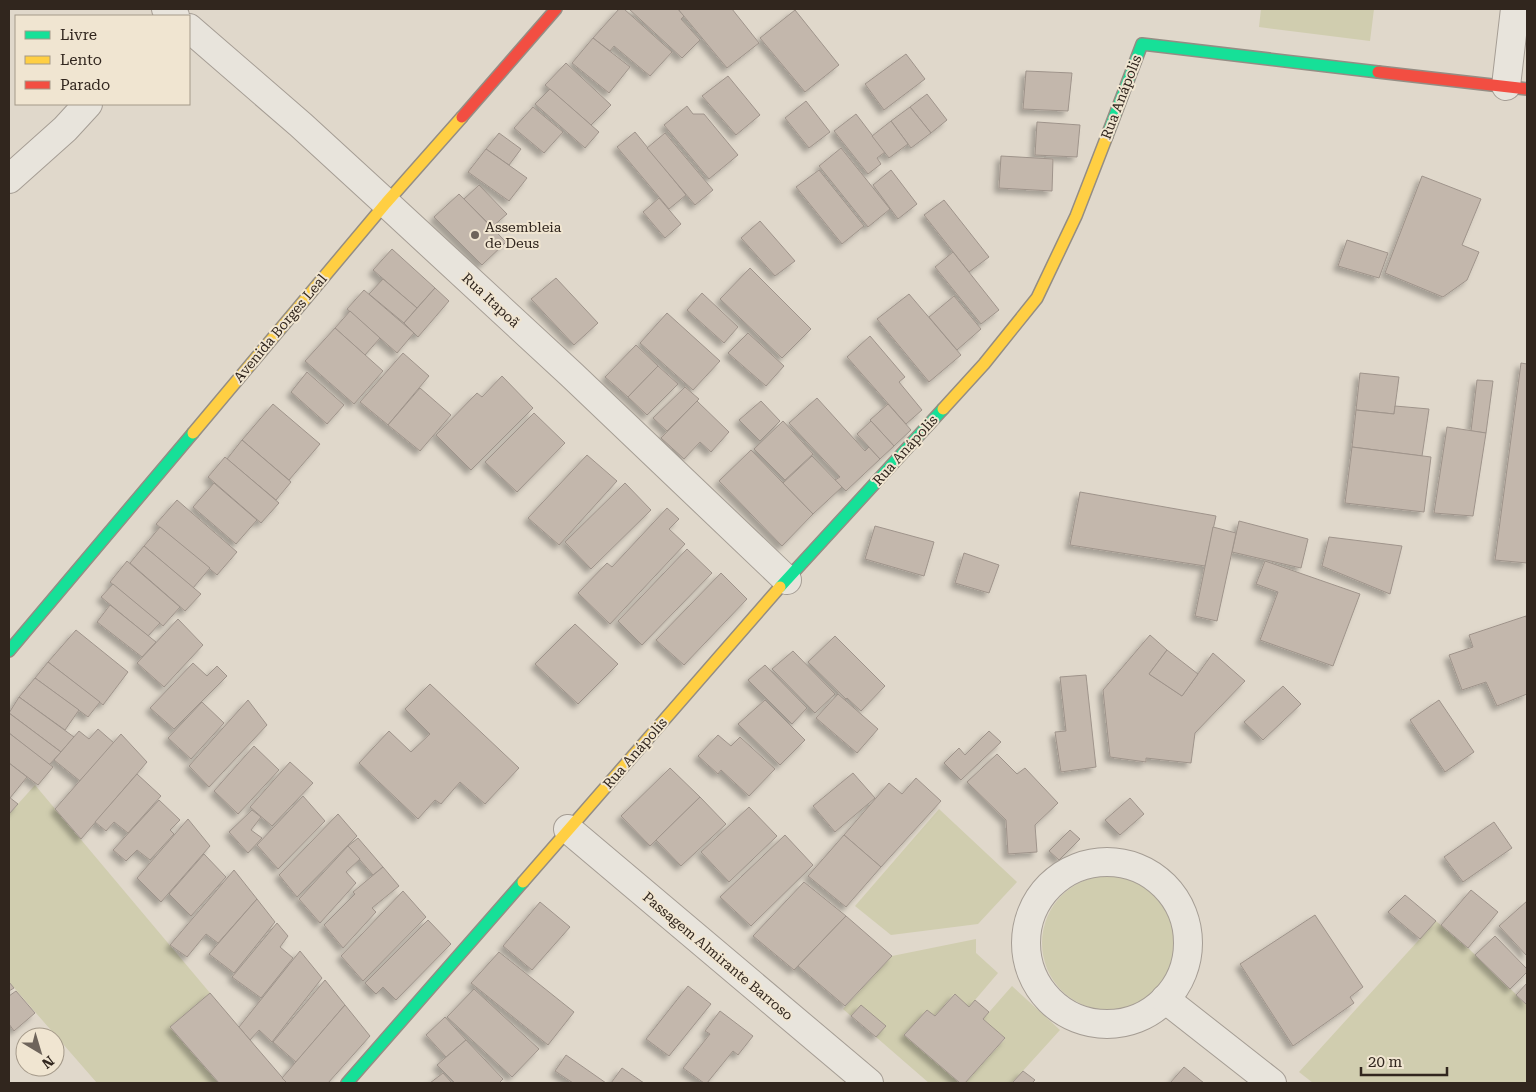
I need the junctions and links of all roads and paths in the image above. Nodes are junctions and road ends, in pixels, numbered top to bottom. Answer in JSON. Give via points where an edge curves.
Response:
{"nodes":[{"id":1,"x":556,"y":9,"type":"edge"},
{"id":2,"x":1515,"y":9,"type":"edge"},
{"id":3,"x":190,"y":29,"type":"edge"},
{"id":4,"x":1517,"y":88,"type":"edge"},
{"id":5,"x":87,"y":105,"type":"edge"},
{"id":6,"x":9,"y":179,"type":"edge"},
{"id":7,"x":386,"y":203,"type":"junction"},
{"id":8,"x":786,"y":580,"type":"junction"},
{"id":9,"x":9,"y":651,"type":"edge"},
{"id":10,"x":568,"y":829,"type":"junction"},
{"id":11,"x":1165,"y":999,"type":"junction"},
{"id":12,"x":347,"y":1083,"type":"edge"},
{"id":13,"x":869,"y":1083,"type":"edge"},
{"id":14,"x":1272,"y":1083,"type":"edge"}],
"edges":[{"from":1,"to":7,"type":"street","name":"Avenida Borges Leal"},
{"from":2,"to":4,"type":"street"},
{"from":3,"to":7,"type":"street","name":"Rua Itapoã"},
{"from":4,"to":8,"type":"street","name":"Rua Anápolis","via":[[1142,44],[1076,216],[1037,298],[984,364]]},
{"from":5,"to":6,"type":"street"},
{"from":7,"to":8,"type":"street","name":"Rua Itapoã"},
{"from":7,"to":9,"type":"street","name":"Avenida Borges Leal"},
{"from":8,"to":10,"type":"street","name":"Rua Anápolis"},
{"from":10,"to":12,"type":"street","name":"Rua Anápolis"},
{"from":10,"to":13,"type":"street","name":"Passagem Almirante Barroso"},
{"from":11,"to":11,"type":"street","via":[[1180,978],[1188,954],[1187,928],[1178,904],[1158,879],[1120,863],[1097,862],[1074,869],[1054,882],[1038,900],[1029,922],[1026,945],[1030,968],[1040,990],[1057,1007],[1077,1018],[1100,1024],[1124,1022],[1146,1014]]},
{"from":11,"to":14,"type":"street"}]}
